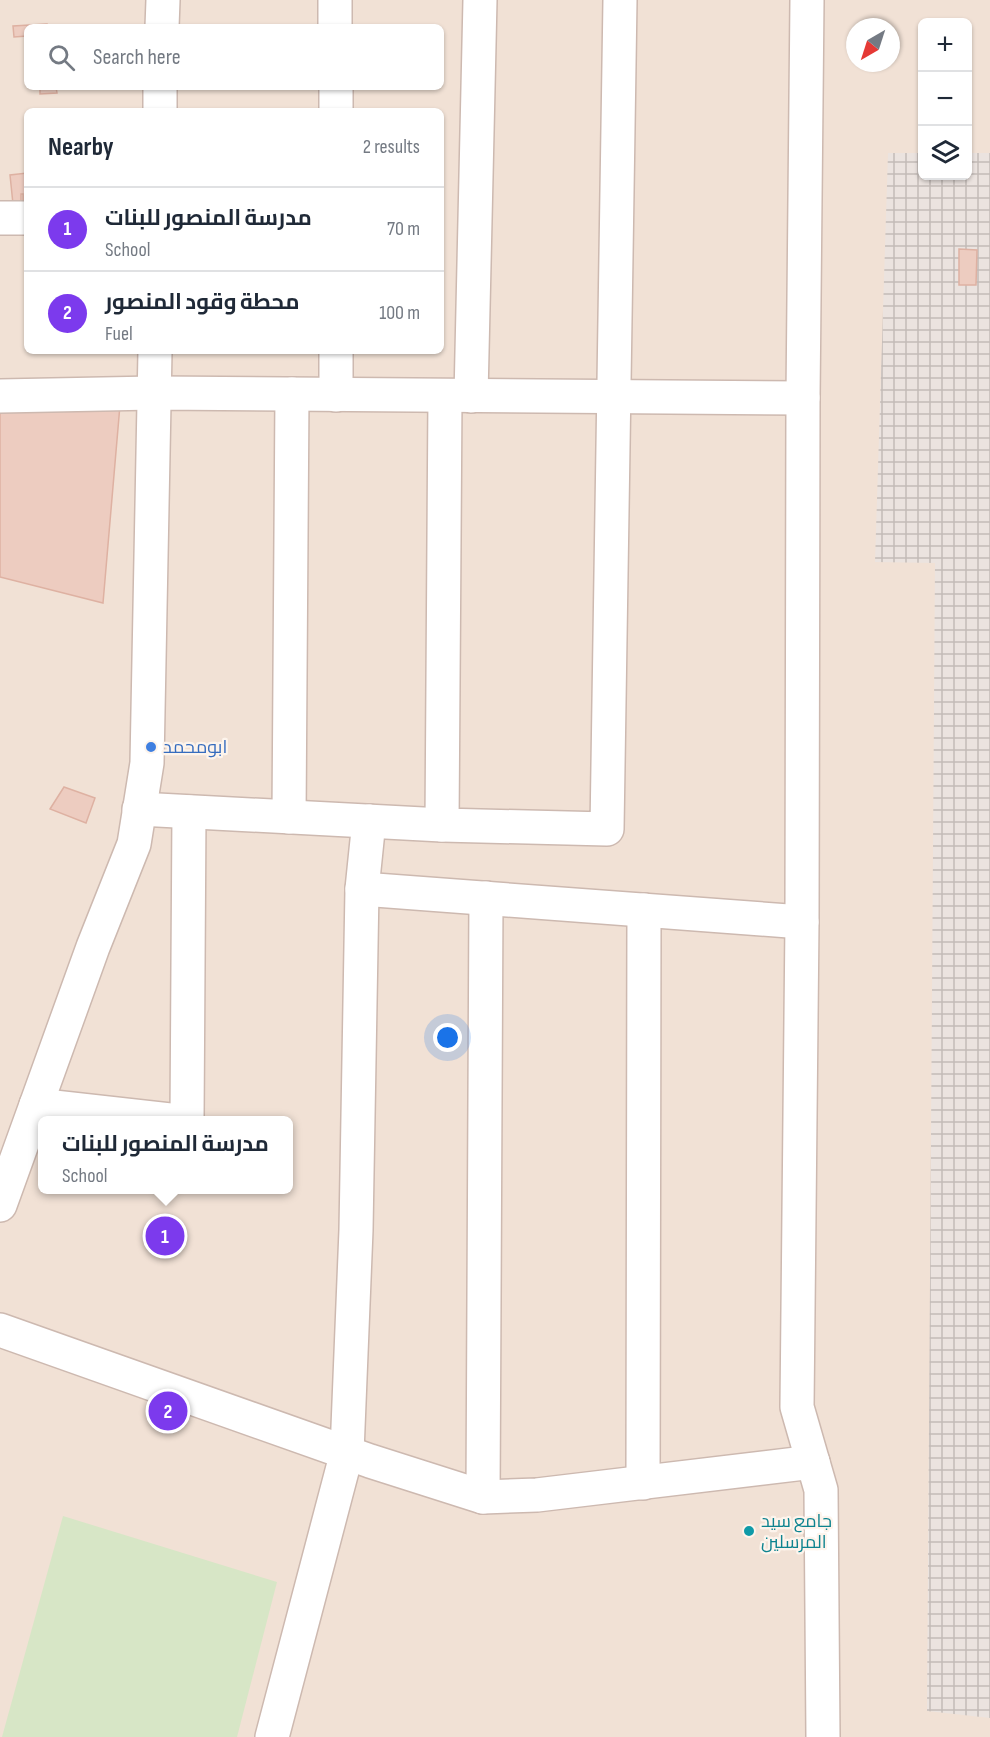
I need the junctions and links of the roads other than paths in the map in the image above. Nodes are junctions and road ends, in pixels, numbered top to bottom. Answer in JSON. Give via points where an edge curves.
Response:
{"nodes":[{"id":1,"x":163,"y":0,"type":"edge"},
{"id":2,"x":335,"y":0,"type":"edge"},
{"id":3,"x":480,"y":0,"type":"edge"},
{"id":4,"x":620,"y":0,"type":"edge"},
{"id":5,"x":807,"y":0,"type":"edge"},
{"id":6,"x":162,"y":24,"type":"edge"},
{"id":7,"x":335,"y":24,"type":"edge"},
{"id":8,"x":160,"y":90,"type":"edge"},
{"id":9,"x":336,"y":90,"type":"edge"},
{"id":10,"x":160,"y":108,"type":"edge"},
{"id":11,"x":336,"y":108,"type":"edge"},
{"id":12,"x":0,"y":218,"type":"edge"},
{"id":13,"x":24,"y":219,"type":"edge"},
{"id":14,"x":155,"y":354,"type":"edge"},
{"id":15,"x":336,"y":354,"type":"edge"},
{"id":16,"x":154,"y":393,"type":"junction"},
{"id":17,"x":292,"y":394,"type":"junction"},
{"id":18,"x":336,"y":394,"type":"junction"},
{"id":19,"x":0,"y":396,"type":"edge"},
{"id":20,"x":458,"y":396,"type":"junction"},
{"id":21,"x":614,"y":397,"type":"junction"},
{"id":22,"x":803,"y":399,"type":"junction"},
{"id":23,"x":139,"y":809,"type":"junction"},
{"id":24,"x":189,"y":812,"type":"junction"},
{"id":25,"x":289,"y":817,"type":"junction"},
{"id":26,"x":369,"y":821,"type":"junction"},
{"id":27,"x":442,"y":825,"type":"junction"},
{"id":28,"x":362,"y":888,"type":"junction"},
{"id":29,"x":486,"y":898,"type":"junction"},
{"id":30,"x":645,"y":910,"type":"junction"},
{"id":31,"x":802,"y":922,"type":"junction"},
{"id":32,"x":36,"y":1105,"type":"junction"},
{"id":33,"x":134,"y":1116,"type":"edge"},
{"id":34,"x":187,"y":1116,"type":"edge"},
{"id":35,"x":0,"y":1205,"type":"edge"},
{"id":36,"x":0,"y":1330,"type":"edge"},
{"id":37,"x":347,"y":1452,"type":"junction"},
{"id":38,"x":813,"y":1462,"type":"junction"},
{"id":39,"x":643,"y":1483,"type":"junction"},
{"id":40,"x":483,"y":1497,"type":"junction"},
{"id":41,"x":272,"y":1737,"type":"edge"},
{"id":42,"x":823,"y":1737,"type":"edge"}],
"edges":[{"from":1,"to":6,"type":"street"},
{"from":2,"to":7,"type":"street"},
{"from":3,"to":20,"type":"street"},
{"from":4,"to":21,"type":"street"},
{"from":5,"to":22,"type":"street"},
{"from":8,"to":10,"type":"street"},
{"from":9,"to":11,"type":"street"},
{"from":12,"to":13,"type":"street"},
{"from":14,"to":16,"type":"street"},
{"from":15,"to":18,"type":"street"},
{"from":16,"to":17,"type":"street"},
{"from":16,"to":19,"type":"street"},
{"from":16,"to":23,"type":"street","via":[[147,763]]},
{"from":17,"to":18,"type":"street"},
{"from":17,"to":25,"type":"street"},
{"from":18,"to":20,"type":"street"},
{"from":20,"to":21,"type":"street"},
{"from":20,"to":27,"type":"street"},
{"from":21,"to":22,"type":"street"},
{"from":21,"to":27,"type":"street","via":[[607,829]]},
{"from":22,"to":31,"type":"street"},
{"from":23,"to":24,"type":"street"},
{"from":23,"to":32,"type":"street","via":[[134,844]]},
{"from":24,"to":25,"type":"street"},
{"from":24,"to":34,"type":"street"},
{"from":25,"to":26,"type":"street"},
{"from":26,"to":27,"type":"street"},
{"from":26,"to":28,"type":"street"},
{"from":28,"to":29,"type":"street"},
{"from":28,"to":37,"type":"street","via":[[356,1230]]},
{"from":29,"to":30,"type":"street"},
{"from":29,"to":40,"type":"street"},
{"from":30,"to":31,"type":"street"},
{"from":30,"to":39,"type":"street"},
{"from":31,"to":38,"type":"street","via":[[797,1407]]},
{"from":32,"to":33,"type":"street"},
{"from":32,"to":35,"type":"street"},
{"from":36,"to":37,"type":"street"},
{"from":37,"to":40,"type":"street"},
{"from":37,"to":41,"type":"street"},
{"from":38,"to":39,"type":"street"},
{"from":38,"to":42,"type":"street","via":[[821,1490]]},
{"from":39,"to":40,"type":"street"}]}
